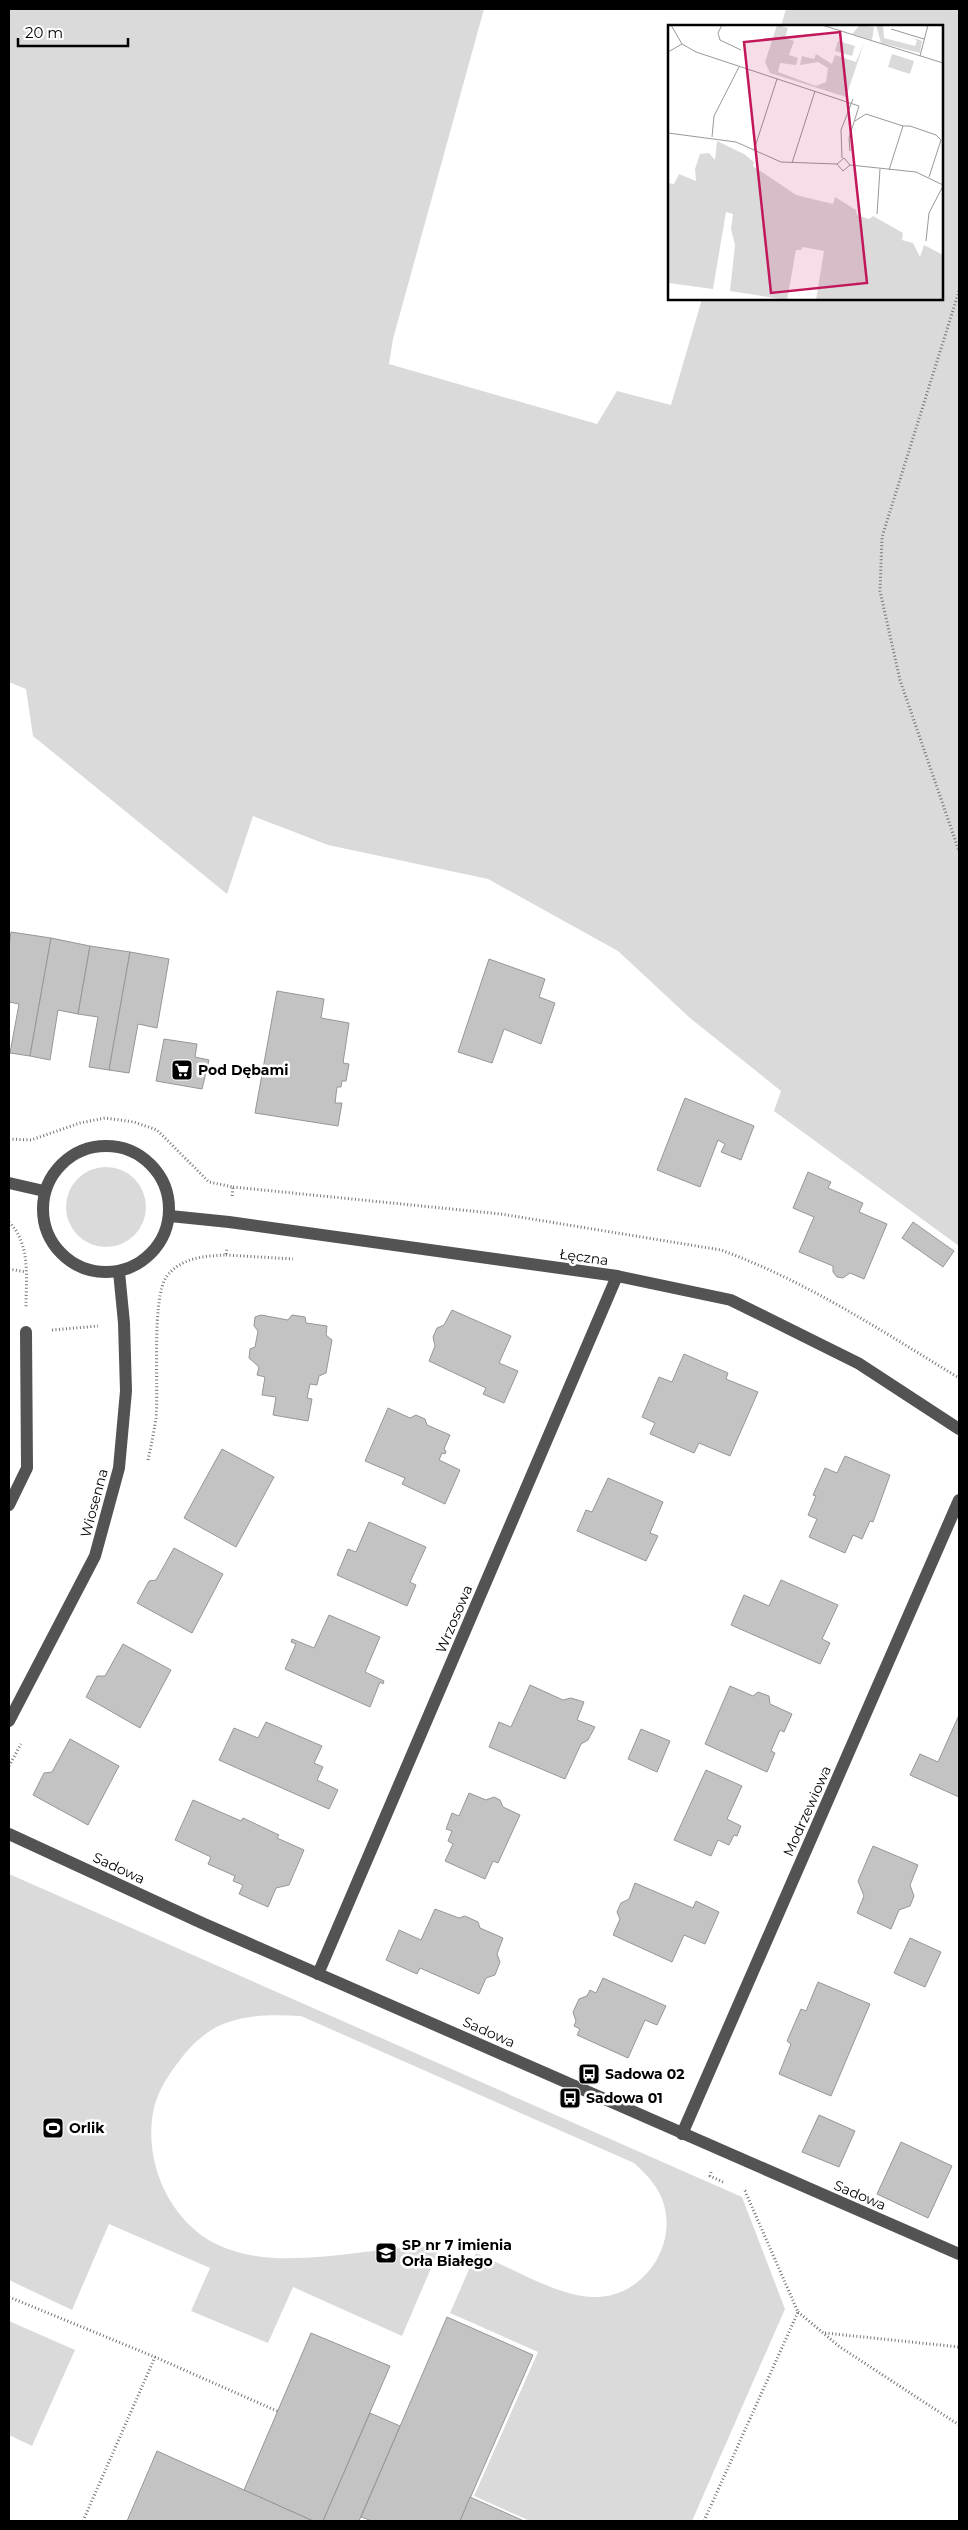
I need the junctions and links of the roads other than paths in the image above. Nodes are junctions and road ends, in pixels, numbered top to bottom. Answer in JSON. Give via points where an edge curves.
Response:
{"nodes":[{"id":1,"x":9,"y":1183,"type":"edge"},
{"id":2,"x":44,"y":1191,"type":"junction"},
{"id":3,"x":170,"y":1216,"type":"junction"},
{"id":4,"x":119,"y":1272,"type":"junction"},
{"id":5,"x":617,"y":1276,"type":"junction"},
{"id":6,"x":26,"y":1332,"type":"road end"},
{"id":7,"x":959,"y":1430,"type":"edge"},
{"id":8,"x":959,"y":1500,"type":"edge"},
{"id":9,"x":9,"y":1505,"type":"edge"},
{"id":10,"x":9,"y":1721,"type":"edge"},
{"id":11,"x":9,"y":1834,"type":"edge"},
{"id":12,"x":318,"y":1974,"type":"junction"},
{"id":13,"x":682,"y":2134,"type":"junction"},
{"id":14,"x":959,"y":2254,"type":"edge"}],
"edges":[{"from":1,"to":2,"type":"street"},
{"from":2,"to":3,"type":"street","via":[[58,1167],[81,1150],[114,1145],[146,1158],[167,1188]]},
{"from":2,"to":4,"type":"street","via":[[42,1213],[48,1238],[68,1260],[92,1271]]},
{"from":3,"to":4,"type":"street","via":[[163,1239],[146,1260]]},
{"from":3,"to":5,"type":"street","name":"Łęczna"},
{"from":4,"to":10,"type":"street","name":"Wiosenna","via":[[126,1391],[119,1468],[95,1556]]},
{"from":5,"to":7,"type":"street","name":"Łęczna","via":[[731,1300],[858,1363]]},
{"from":5,"to":12,"type":"street","name":"Wrzosowa"},
{"from":6,"to":9,"type":"street","via":[[26,1468]]},
{"from":8,"to":13,"type":"street","name":"Modrzewiowa"},
{"from":11,"to":12,"type":"street","name":"Sadowa"},
{"from":12,"to":13,"type":"street","name":"Sadowa"},
{"from":13,"to":14,"type":"street","name":"Sadowa"}]}
